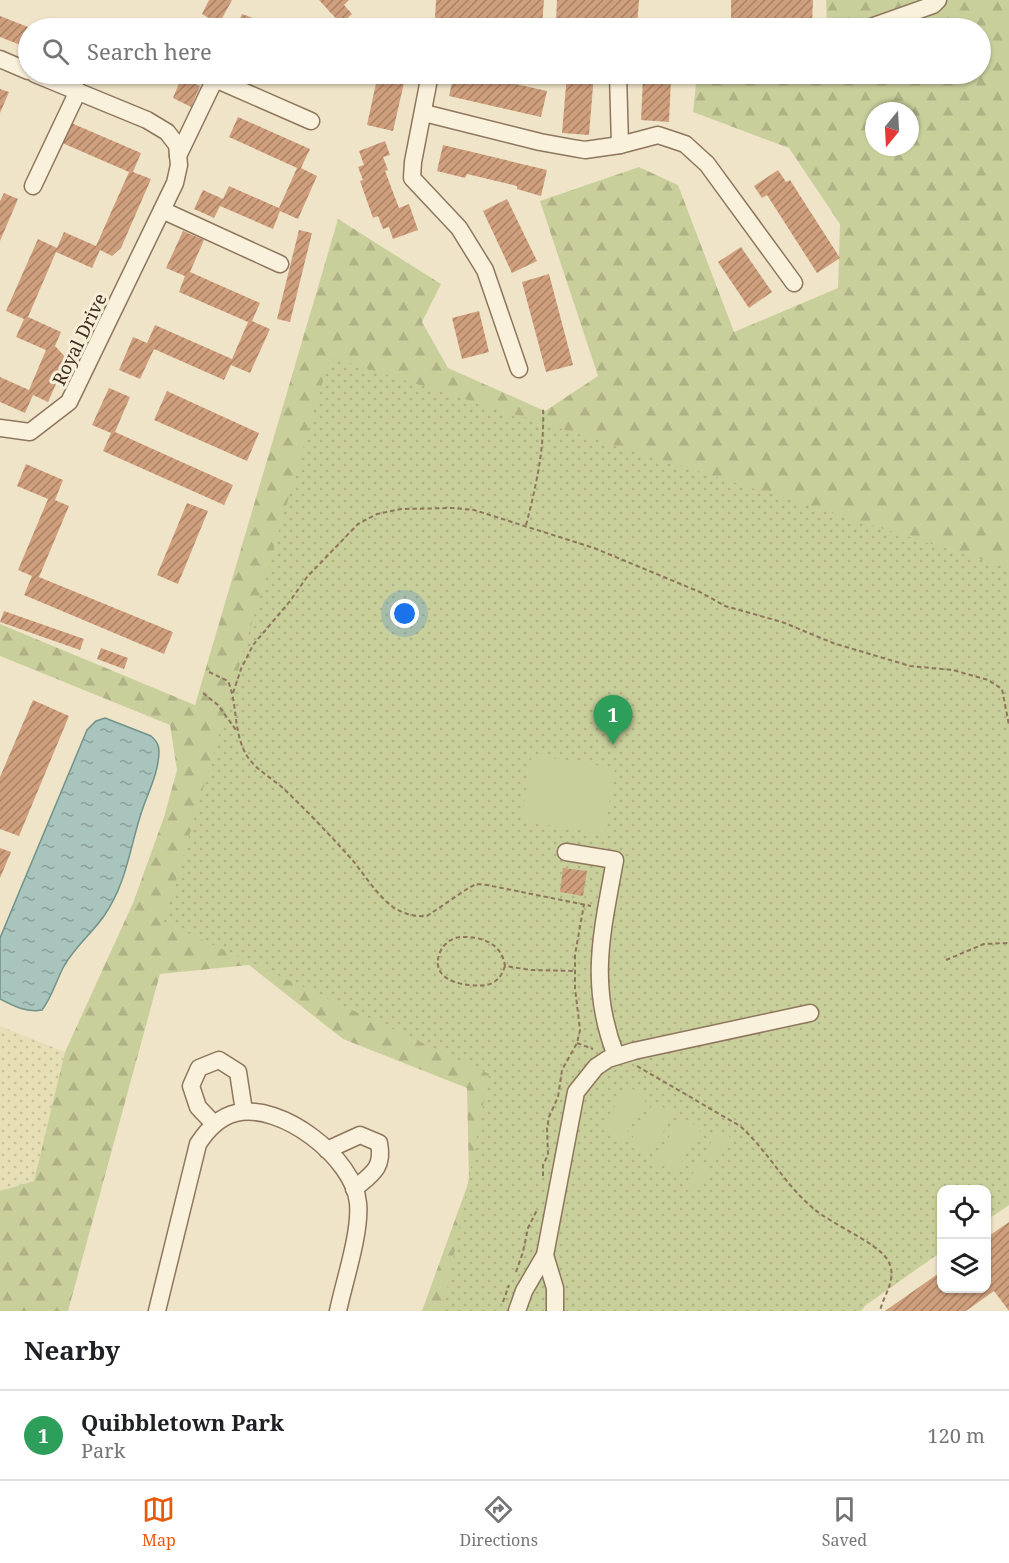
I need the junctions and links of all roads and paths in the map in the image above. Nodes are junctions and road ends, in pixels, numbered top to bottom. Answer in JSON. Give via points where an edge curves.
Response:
{"nodes":[{"id":1,"x":938,"y":0,"type":"edge"},
{"id":2,"x":896,"y":18,"type":"edge"},
{"id":3,"x":0,"y":59,"type":"edge"},
{"id":4,"x":18,"y":67,"type":"edge"},
{"id":5,"x":60,"y":84,"type":"edge"},
{"id":6,"x":212,"y":84,"type":"edge"},
{"id":7,"x":226,"y":84,"type":"edge"},
{"id":8,"x":428,"y":84,"type":"edge"},
{"id":9,"x":618,"y":84,"type":"edge"},
{"id":10,"x":78,"y":91,"type":"junction"},
{"id":11,"x":424,"y":113,"type":"junction"},
{"id":12,"x":311,"y":121,"type":"dead end"},
{"id":13,"x":620,"y":146,"type":"junction"},
{"id":14,"x":178,"y":156,"type":"junction"},
{"id":15,"x":33,"y":186,"type":"dead end"},
{"id":16,"x":160,"y":216,"type":"junction"},
{"id":17,"x":280,"y":264,"type":"dead end"},
{"id":18,"x":794,"y":283,"type":"dead end"},
{"id":19,"x":519,"y":369,"type":"dead end"},
{"id":20,"x":543,"y":407,"type":"dead end"},
{"id":21,"x":0,"y":428,"type":"edge"},
{"id":22,"x":526,"y":525,"type":"junction"},
{"id":23,"x":209,"y":672,"type":"dead end"},
{"id":24,"x":203,"y":693,"type":"dead end"},
{"id":25,"x":233,"y":693,"type":"junction"},
{"id":26,"x":1009,"y":725,"type":"edge"},
{"id":27,"x":237,"y":732,"type":"junction"},
{"id":28,"x":566,"y":852,"type":"dead end"},
{"id":29,"x":584,"y":904,"type":"junction"},
{"id":30,"x":606,"y":908,"type":"junction"},
{"id":31,"x":1009,"y":943,"type":"edge"},
{"id":32,"x":946,"y":960,"type":"dead end"},
{"id":33,"x":505,"y":966,"type":"junction"},
{"id":34,"x":575,"y":971,"type":"junction"},
{"id":35,"x":810,"y":1013,"type":"dead end"},
{"id":36,"x":577,"y":1043,"type":"junction"},
{"id":37,"x":616,"y":1056,"type":"junction"},
{"id":38,"x":244,"y":1111,"type":"junction"},
{"id":39,"x":214,"y":1124,"type":"junction"},
{"id":40,"x":327,"y":1150,"type":"junction"},
{"id":41,"x":543,"y":1177,"type":"dead end"},
{"id":42,"x":354,"y":1189,"type":"junction"},
{"id":43,"x":537,"y":1209,"type":"dead end"},
{"id":44,"x":546,"y":1255,"type":"junction"},
{"id":45,"x":157,"y":1311,"type":"edge"},
{"id":46,"x":338,"y":1311,"type":"edge"},
{"id":47,"x":501,"y":1311,"type":"edge"},
{"id":48,"x":517,"y":1311,"type":"edge"},
{"id":49,"x":555,"y":1311,"type":"edge"},
{"id":50,"x":880,"y":1311,"type":"edge"}],
"edges":[{"from":1,"to":2,"type":"street"},
{"from":3,"to":4,"type":"street"},
{"from":5,"to":10,"type":"street"},
{"from":6,"to":14,"type":"street","name":"Royal Drive"},
{"from":7,"to":12,"type":"street","name":"Royal Drive"},
{"from":8,"to":11,"type":"street"},
{"from":9,"to":13,"type":"street"},
{"from":10,"to":14,"type":"street","via":[[167,132],[177,145]]},
{"from":10,"to":15,"type":"street"},
{"from":11,"to":13,"type":"street","via":[[573,148]]},
{"from":11,"to":19,"type":"street","via":[[412,178],[459,228],[485,270]]},
{"from":13,"to":18,"type":"street","via":[[658,135],[685,144],[707,164]]},
{"from":14,"to":16,"type":"street","name":"Royal Drive","via":[[175,183]]},
{"from":16,"to":17,"type":"street"},
{"from":16,"to":21,"type":"street","name":"Royal Drive","via":[[69,402],[30,432]]},
{"from":20,"to":22,"type":"path","via":[[540,459]]},
{"from":22,"to":25,"type":"path","via":[[453,507],[401,509],[377,514],[358,524],[307,577],[253,645]]},
{"from":22,"to":26,"type":"path","via":[[652,571],[725,606],[782,622],[833,643],[910,666],[953,670],[988,680],[1002,689]]},
{"from":23,"to":25,"type":"path","via":[[228,681]]},
{"from":24,"to":27,"type":"path","via":[[218,705]]},
{"from":25,"to":27,"type":"path"},
{"from":27,"to":29,"type":"path","via":[[256,768],[284,789],[395,908],[418,917],[427,916],[476,884]]},
{"from":28,"to":30,"type":"street","via":[[615,860]]},
{"from":29,"to":30,"type":"path"},
{"from":29,"to":34,"type":"path"},
{"from":30,"to":37,"type":"street","via":[[599,987]]},
{"from":31,"to":32,"type":"path","via":[[984,944]]},
{"from":33,"to":33,"type":"path","via":[[496,945],[461,937],[444,945],[438,962],[451,982],[484,986],[499,978]]},
{"from":33,"to":34,"type":"path"},
{"from":34,"to":36,"type":"path","via":[[580,1030]]},
{"from":35,"to":37,"type":"street"},
{"from":36,"to":37,"type":"path"},
{"from":36,"to":41,"type":"path","via":[[562,1070],[558,1097],[549,1117]]},
{"from":37,"to":44,"type":"street","via":[[596,1067],[576,1092]]},
{"from":37,"to":50,"type":"path","via":[[740,1126],[815,1211],[886,1257],[891,1284]]},
{"from":38,"to":39,"type":"street"},
{"from":38,"to":39,"type":"street","via":[[238,1072],[219,1060],[199,1068],[191,1086],[198,1107]]},
{"from":38,"to":40,"type":"street","via":[[275,1115]]},
{"from":39,"to":45,"type":"street","via":[[198,1144]]},
{"from":40,"to":42,"type":"street"},
{"from":40,"to":42,"type":"street","via":[[360,1135],[380,1143],[382,1157],[373,1174]]},
{"from":42,"to":46,"type":"street","via":[[357,1226]]},
{"from":43,"to":47,"type":"path"},
{"from":44,"to":48,"type":"street"},
{"from":44,"to":49,"type":"street","via":[[555,1288]]}]}
